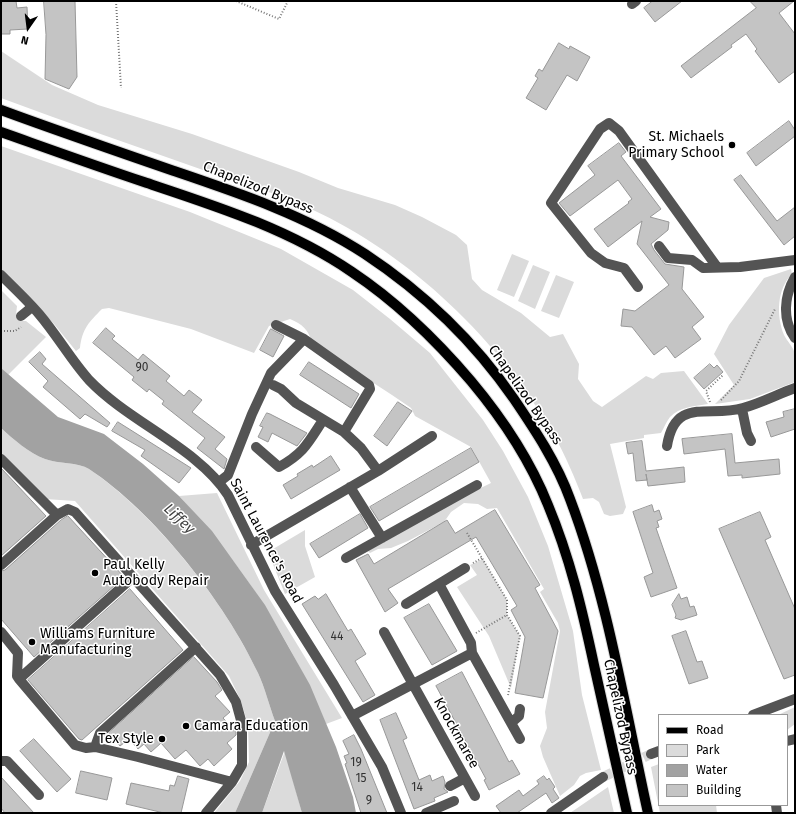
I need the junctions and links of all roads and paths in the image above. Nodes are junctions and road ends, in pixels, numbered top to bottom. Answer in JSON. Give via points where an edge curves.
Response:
{"nodes":[{"id":1,"x":116,"y":1,"type":"edge"},
{"id":2,"x":236,"y":1,"type":"edge"},
{"id":3,"x":288,"y":1,"type":"edge"},
{"id":4,"x":122,"y":88,"type":"dead end"},
{"id":5,"x":1,"y":110,"type":"edge"},
{"id":6,"x":1,"y":132,"type":"edge"},
{"id":7,"x":658,"y":246,"type":"dead end"},
{"id":8,"x":795,"y":260,"type":"edge"},
{"id":9,"x":717,"y":268,"type":"junction"},
{"id":10,"x":1,"y":275,"type":"edge"},
{"id":11,"x":795,"y":277,"type":"edge"},
{"id":12,"x":638,"y":288,"type":"dead end"},
{"id":13,"x":777,"y":305,"type":"dead end"},
{"id":14,"x":32,"y":307,"type":"junction"},
{"id":15,"x":21,"y":321,"type":"joint"},
{"id":16,"x":276,"y":325,"type":"dead end"},
{"id":17,"x":1,"y":331,"type":"edge"},
{"id":18,"x":795,"y":338,"type":"edge"},
{"id":19,"x":304,"y":339,"type":"junction"},
{"id":20,"x":723,"y":375,"type":"dead end"},
{"id":21,"x":273,"y":385,"type":"dead end"},
{"id":22,"x":795,"y":388,"type":"edge"},
{"id":23,"x":742,"y":409,"type":"junction"},
{"id":24,"x":713,"y":411,"type":"junction"},
{"id":25,"x":323,"y":420,"type":"junction"},
{"id":26,"x":344,"y":432,"type":"junction"},
{"id":27,"x":432,"y":436,"type":"dead end"},
{"id":28,"x":751,"y":441,"type":"dead end"},
{"id":29,"x":667,"y":446,"type":"dead end"},
{"id":30,"x":256,"y":447,"type":"dead end"},
{"id":31,"x":1,"y":459,"type":"edge"},
{"id":32,"x":378,"y":470,"type":"junction"},
{"id":33,"x":220,"y":482,"type":"junction"},
{"id":34,"x":477,"y":485,"type":"dead end"},
{"id":35,"x":350,"y":487,"type":"junction"},
{"id":36,"x":57,"y":515,"type":"junction"},
{"id":37,"x":467,"y":533,"type":"dead end"},
{"id":38,"x":382,"y":538,"type":"junction"},
{"id":39,"x":251,"y":545,"type":"junction"},
{"id":40,"x":346,"y":558,"type":"dead end"},
{"id":41,"x":1,"y":565,"type":"edge"},
{"id":42,"x":465,"y":568,"type":"dead end"},
{"id":43,"x":133,"y":577,"type":"junction"},
{"id":44,"x":439,"y":584,"type":"junction"},
{"id":45,"x":406,"y":604,"type":"dead end"},
{"id":46,"x":507,"y":615,"type":"junction"},
{"id":47,"x":1,"y":632,"type":"edge"},
{"id":48,"x":384,"y":632,"type":"dead end"},
{"id":49,"x":468,"y":637,"type":"junction"},
{"id":50,"x":196,"y":647,"type":"junction"},
{"id":51,"x":472,"y":653,"type":"junction"},
{"id":52,"x":19,"y":679,"type":"junction"},
{"id":53,"x":413,"y":684,"type":"junction"},
{"id":54,"x":795,"y":699,"type":"edge"},
{"id":55,"x":520,"y":709,"type":"dead end"},
{"id":56,"x":505,"y":713,"type":"junction"},
{"id":57,"x":756,"y":714,"type":"edge"},
{"id":58,"x":352,"y":716,"type":"junction"},
{"id":59,"x":511,"y":723,"type":"junction"},
{"id":60,"x":520,"y":739,"type":"dead end"},
{"id":61,"x":95,"y":747,"type":"junction"},
{"id":62,"x":1,"y":761,"type":"edge"},
{"id":63,"x":603,"y":777,"type":"tunnel mouth"},
{"id":64,"x":465,"y":778,"type":"junction"},
{"id":65,"x":232,"y":782,"type":"junction"},
{"id":66,"x":450,"y":786,"type":"dead end"},
{"id":67,"x":39,"y":795,"type":"dead end"},
{"id":68,"x":475,"y":796,"type":"dead end"},
{"id":69,"x":454,"y":801,"type":"dead end"},
{"id":70,"x":206,"y":813,"type":"edge"},
{"id":71,"x":401,"y":813,"type":"edge"},
{"id":72,"x":426,"y":813,"type":"edge"},
{"id":73,"x":552,"y":813,"type":"edge"},
{"id":74,"x":627,"y":813,"type":"edge"},
{"id":75,"x":648,"y":813,"type":"edge"}],
"edges":[{"from":1,"to":4,"type":"path"},
{"from":2,"to":3,"type":"path","via":[[279,19]]},
{"from":5,"to":75,"type":"main road","name":"Chapelizod Bypass","via":[[205,181],[317,227],[364,253],[404,282],[434,306],[471,343],[502,381],[530,422],[569,496],[597,581]]},
{"from":6,"to":74,"type":"main road","name":"Chapelizod Bypass","via":[[224,209],[302,243],[351,271],[386,297],[421,327],[455,363],[484,397],[529,463],[550,509],[581,603]]},
{"from":7,"to":9,"type":"street","via":[[668,258],[692,260],[703,268]]},
{"from":8,"to":9,"type":"street"},
{"from":9,"to":12,"type":"street","via":[[619,131],[609,123],[600,128],[551,203],[591,252],[605,263],[624,268]]},
{"from":10,"to":14,"type":"street","name":"Saint Laurence's Road"},
{"from":11,"to":18,"type":"street","via":[[789,288],[786,306],[787,320]]},
{"from":13,"to":24,"type":"path","via":[[739,381]]},
{"from":14,"to":15,"type":"street"},
{"from":14,"to":33,"type":"street","name":"Saint Laurence's Road","via":[[89,379],[116,404],[192,458]]},
{"from":15,"to":17,"type":"path","via":[[15,331]]},
{"from":16,"to":19,"type":"street"},
{"from":19,"to":26,"type":"street","via":[[369,385],[370,389]]},
{"from":19,"to":33,"type":"street","via":[[271,373],[228,475]]},
{"from":20,"to":24,"type":"path","via":[[706,391]]},
{"from":21,"to":25,"type":"street"},
{"from":22,"to":23,"type":"street"},
{"from":23,"to":24,"type":"street"},
{"from":23,"to":28,"type":"street"},
{"from":24,"to":29,"type":"street","via":[[686,414],[677,420],[669,434]]},
{"from":25,"to":26,"type":"street"},
{"from":25,"to":30,"type":"street","via":[[296,457],[279,466]]},
{"from":26,"to":32,"type":"street","via":[[361,448]]},
{"from":27,"to":32,"type":"street"},
{"from":31,"to":36,"type":"street"},
{"from":32,"to":35,"type":"street"},
{"from":33,"to":39,"type":"street","name":"Saint Laurence's Road"},
{"from":34,"to":38,"type":"street"},
{"from":35,"to":38,"type":"street"},
{"from":35,"to":39,"type":"street"},
{"from":36,"to":41,"type":"street"},
{"from":36,"to":43,"type":"street","via":[[68,509],[75,512]]},
{"from":37,"to":46,"type":"path","via":[[507,600]]},
{"from":38,"to":40,"type":"street"},
{"from":39,"to":58,"type":"street","name":"Saint Laurence's Road","via":[[275,591]]},
{"from":42,"to":44,"type":"street"},
{"from":43,"to":50,"type":"street"},
{"from":43,"to":52,"type":"street"},
{"from":44,"to":45,"type":"street"},
{"from":44,"to":49,"type":"street"},
{"from":46,"to":49,"type":"path"},
{"from":46,"to":56,"type":"path","via":[[520,636]]},
{"from":47,"to":52,"type":"street","via":[[18,653]]},
{"from":48,"to":53,"type":"street","name":"Knockmaree"},
{"from":49,"to":51,"type":"street"},
{"from":50,"to":61,"type":"street","via":[[100,733]]},
{"from":50,"to":65,"type":"street","via":[[220,675],[236,702],[242,724],[242,765]]},
{"from":51,"to":53,"type":"street"},
{"from":51,"to":56,"type":"street"},
{"from":52,"to":61,"type":"street","via":[[75,745]]},
{"from":53,"to":58,"type":"street"},
{"from":53,"to":64,"type":"street","name":"Knockmaree"},
{"from":54,"to":57,"type":"street"},
{"from":55,"to":59,"type":"street","via":[[518,716]]},
{"from":56,"to":59,"type":"street"},
{"from":58,"to":71,"type":"street","name":"Saint Laurence's Road","via":[[382,767]]},
{"from":59,"to":60,"type":"street"},
{"from":61,"to":65,"type":"street"},
{"from":62,"to":67,"type":"street","via":[[7,761]]},
{"from":63,"to":73,"type":"street"},
{"from":64,"to":66,"type":"street"},
{"from":64,"to":68,"type":"street","name":"Knockmaree"},
{"from":65,"to":70,"type":"street"},
{"from":69,"to":72,"type":"street"}]}
